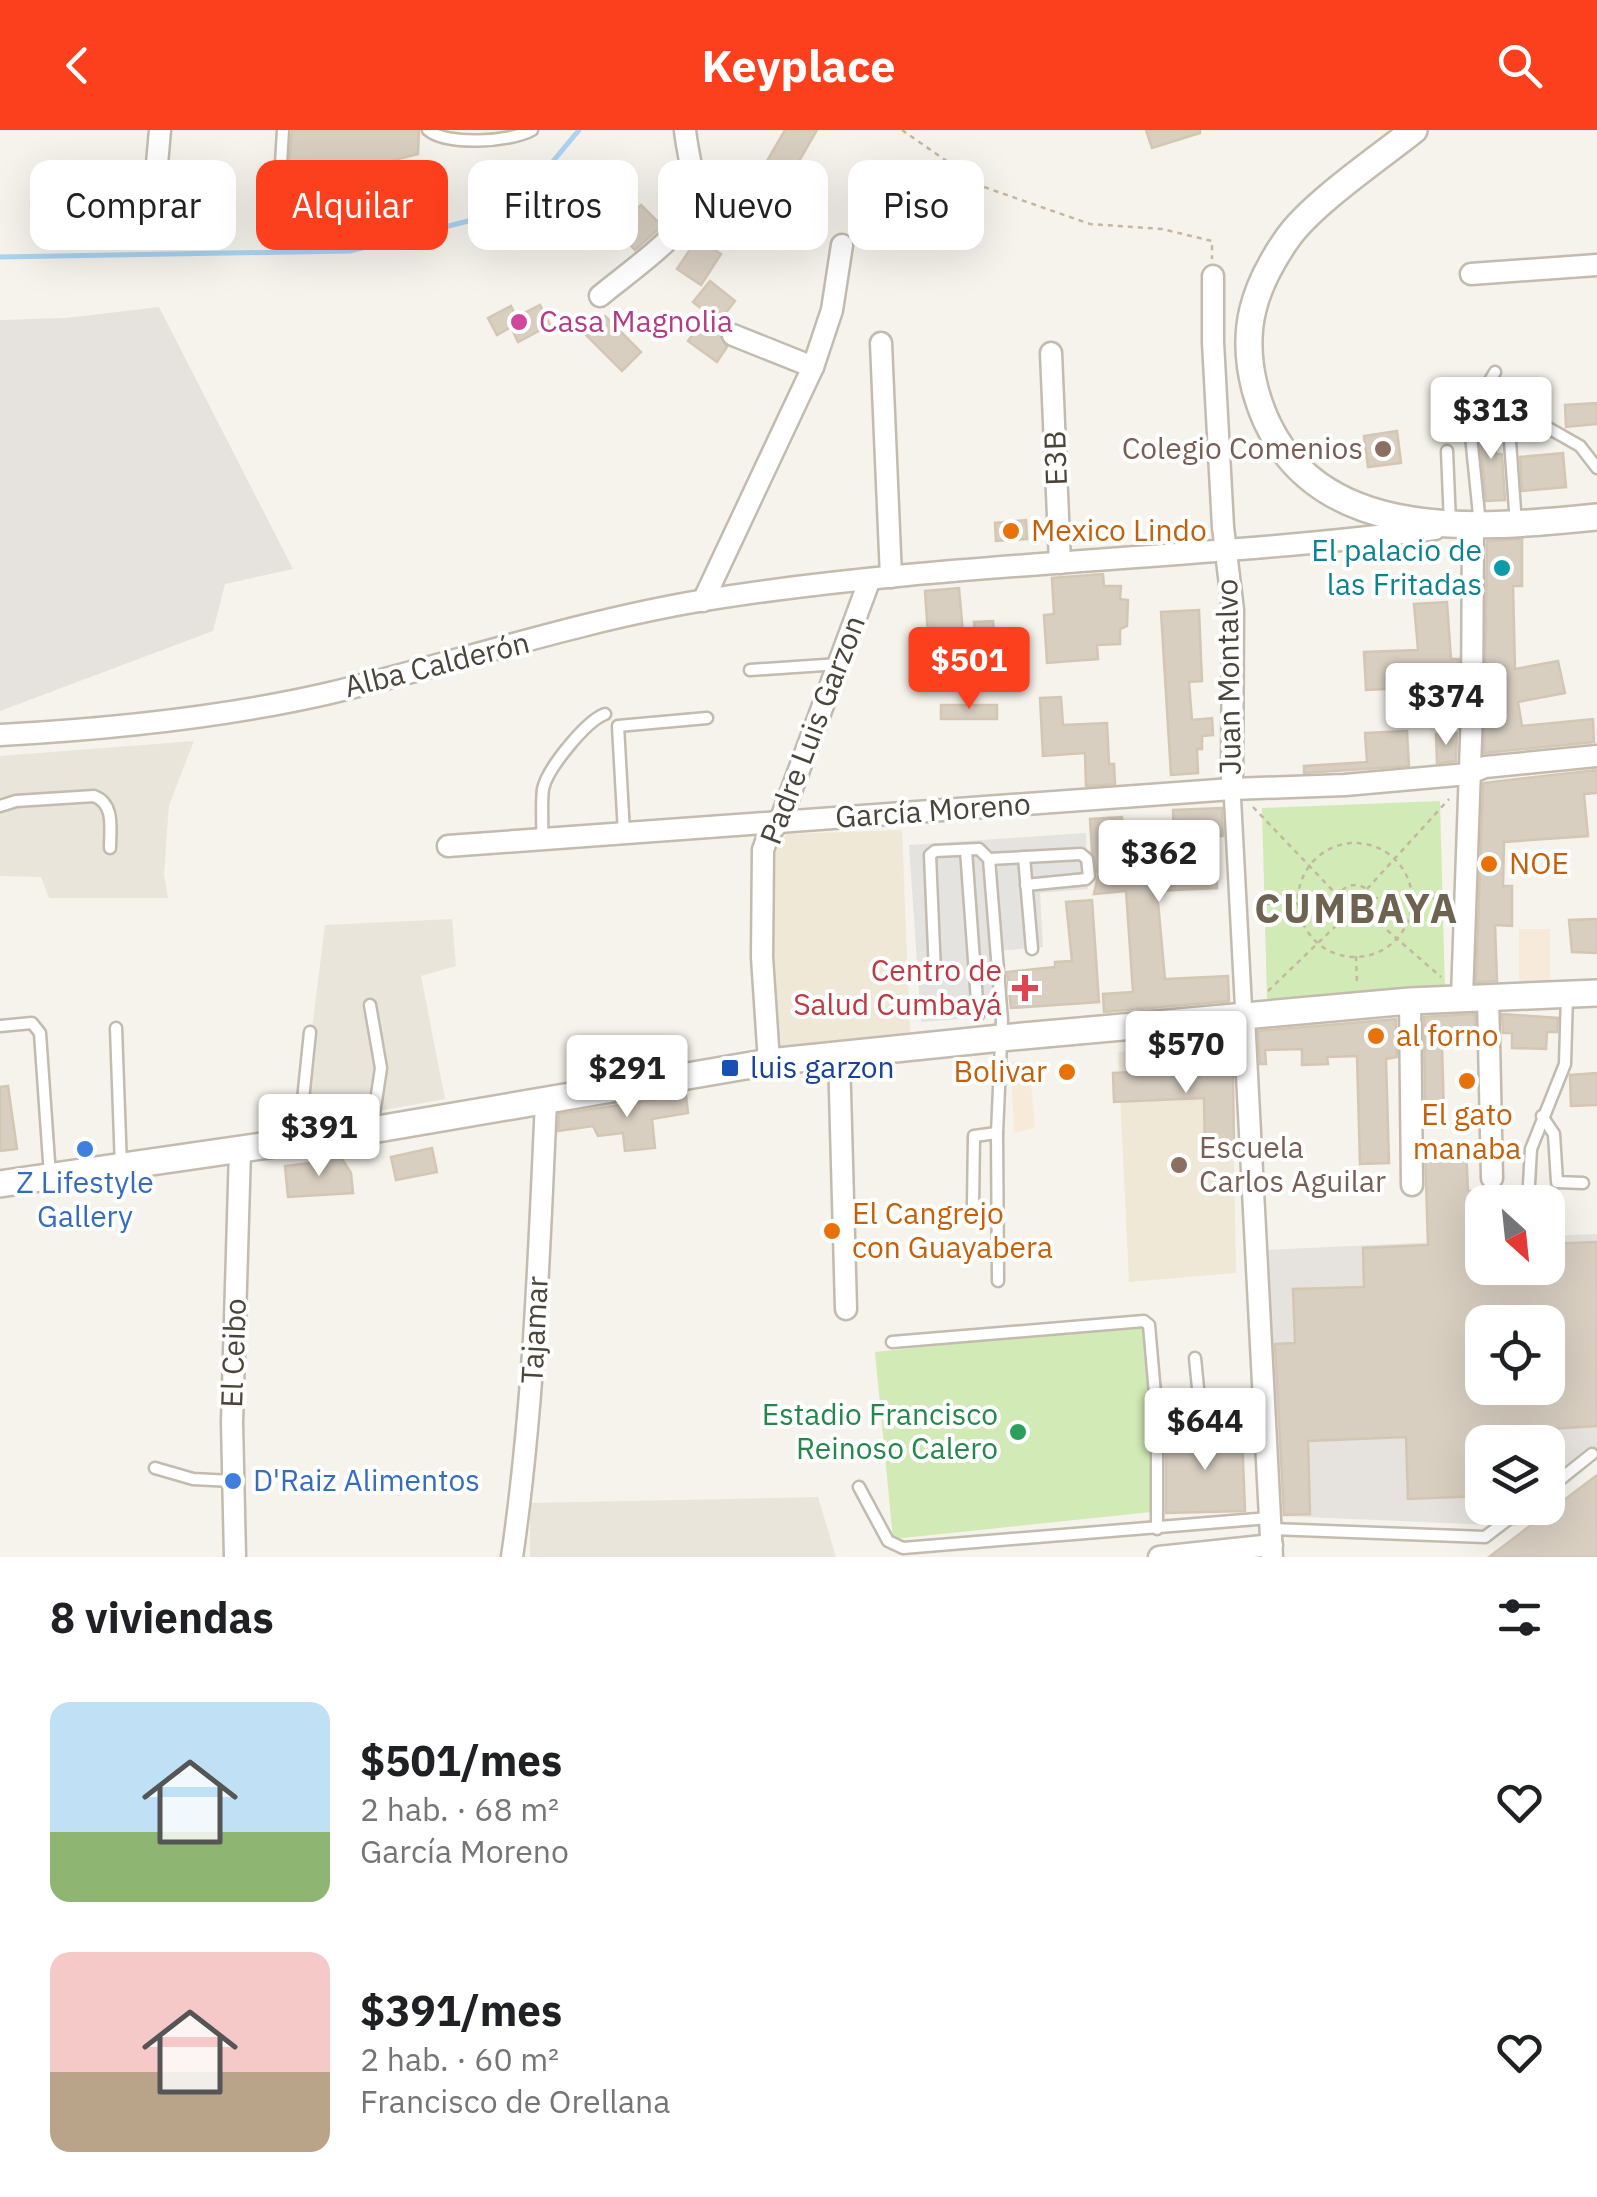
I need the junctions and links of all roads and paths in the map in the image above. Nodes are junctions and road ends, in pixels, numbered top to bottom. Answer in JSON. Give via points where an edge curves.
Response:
{"nodes":[{"id":1,"x":160,"y":130,"type":"edge"},
{"id":2,"x":284,"y":130,"type":"edge"},
{"id":3,"x":428,"y":130,"type":"edge"},
{"id":4,"x":532,"y":130,"type":"edge"},
{"id":5,"x":685,"y":130,"type":"edge"},
{"id":6,"x":902,"y":130,"type":"edge"},
{"id":7,"x":1414,"y":130,"type":"edge"},
{"id":8,"x":157,"y":160,"type":"edge"},
{"id":9,"x":281,"y":160,"type":"edge"},
{"id":10,"x":842,"y":245,"type":"dead end"},
{"id":11,"x":1597,"y":264,"type":"edge"},
{"id":12,"x":1471,"y":274,"type":"dead end"},
{"id":13,"x":1213,"y":276,"type":"joint"},
{"id":14,"x":600,"y":296,"type":"dead end"},
{"id":15,"x":733,"y":335,"type":"dead end"},
{"id":16,"x":882,"y":342,"type":"dead end"},
{"id":17,"x":1051,"y":353,"type":"dead end"},
{"id":18,"x":813,"y":366,"type":"junction"},
{"id":19,"x":1495,"y":372,"type":"dead end"},
{"id":20,"x":1536,"y":421,"type":"dead end"},
{"id":21,"x":1510,"y":441,"type":"dead end"},
{"id":22,"x":1446,"y":452,"type":"dead end"},
{"id":23,"x":1597,"y":468,"type":"edge"},
{"id":24,"x":1597,"y":516,"type":"edge"},
{"id":25,"x":1466,"y":525,"type":"junction"},
{"id":26,"x":1516,"y":525,"type":"junction"},
{"id":27,"x":1226,"y":552,"type":"junction"},
{"id":28,"x":1060,"y":563,"type":"junction"},
{"id":29,"x":881,"y":578,"type":"junction"},
{"id":30,"x":702,"y":601,"type":"junction"},
{"id":31,"x":840,"y":664,"type":"junction"},
{"id":32,"x":750,"y":670,"type":"dead end"},
{"id":33,"x":605,"y":714,"type":"dead end"},
{"id":34,"x":707,"y":718,"type":"dead end"},
{"id":35,"x":0,"y":736,"type":"edge"},
{"id":36,"x":1597,"y":756,"type":"edge"},
{"id":37,"x":1468,"y":774,"type":"junction"},
{"id":38,"x":1232,"y":789,"type":"junction"},
{"id":39,"x":1450,"y":798,"type":"dead end"},
{"id":40,"x":0,"y":806,"type":"edge"},
{"id":41,"x":1252,"y":806,"type":"dead end"},
{"id":42,"x":780,"y":821,"type":"junction"},
{"id":43,"x":624,"y":833,"type":"junction"},
{"id":44,"x":542,"y":839,"type":"junction"},
{"id":45,"x":448,"y":846,"type":"dead end"},
{"id":46,"x":110,"y":848,"type":"dead end"},
{"id":47,"x":966,"y":850,"type":"junction"},
{"id":48,"x":1024,"y":858,"type":"junction"},
{"id":49,"x":1395,"y":858,"type":"junction"},
{"id":50,"x":989,"y":860,"type":"junction"},
{"id":51,"x":1310,"y":866,"type":"junction"},
{"id":52,"x":1026,"y":885,"type":"junction"},
{"id":53,"x":1366,"y":889,"type":"junction"},
{"id":54,"x":1338,"y":896,"type":"junction"},
{"id":55,"x":1373,"y":898,"type":"junction"},
{"id":56,"x":1412,"y":899,"type":"junction"},
{"id":57,"x":1451,"y":899,"type":"dead end"},
{"id":58,"x":1336,"y":903,"type":"junction"},
{"id":59,"x":1256,"y":904,"type":"dead end"},
{"id":60,"x":1298,"y":904,"type":"junction"},
{"id":61,"x":1370,"y":914,"type":"junction"},
{"id":62,"x":1344,"y":918,"type":"junction"},
{"id":63,"x":1397,"y":938,"type":"junction"},
{"id":64,"x":1318,"y":942,"type":"junction"},
{"id":65,"x":1032,"y":948,"type":"dead end"},
{"id":66,"x":1356,"y":956,"type":"junction"},
{"id":67,"x":935,"y":973,"type":"dead end"},
{"id":68,"x":1441,"y":977,"type":"dead end"},
{"id":69,"x":1358,"y":980,"type":"dead end"},
{"id":70,"x":1597,"y":993,"type":"edge"},
{"id":71,"x":1567,"y":994,"type":"junction"},
{"id":72,"x":1475,"y":996,"type":"junction"},
{"id":73,"x":1410,"y":1001,"type":"junction"},
{"id":74,"x":370,"y":1006,"type":"dead end"},
{"id":75,"x":1252,"y":1008,"type":"junction"},
{"id":76,"x":978,"y":1015,"type":"dead end"},
{"id":77,"x":0,"y":1026,"type":"edge"},
{"id":78,"x":116,"y":1028,"type":"dead end"},
{"id":79,"x":310,"y":1032,"type":"dead end"},
{"id":80,"x":1001,"y":1038,"type":"junction"},
{"id":81,"x":839,"y":1056,"type":"junction"},
{"id":82,"x":769,"y":1062,"type":"junction"},
{"id":83,"x":546,"y":1101,"type":"junction"},
{"id":84,"x":1542,"y":1116,"type":"junction"},
{"id":85,"x":372,"y":1130,"type":"junction"},
{"id":86,"x":997,"y":1133,"type":"junction"},
{"id":87,"x":299,"y":1140,"type":"junction"},
{"id":88,"x":240,"y":1150,"type":"junction"},
{"id":89,"x":121,"y":1167,"type":"junction"},
{"id":90,"x":50,"y":1177,"type":"junction"},
{"id":91,"x":1492,"y":1178,"type":"dead end"},
{"id":92,"x":1583,"y":1183,"type":"dead end"},
{"id":93,"x":0,"y":1184,"type":"edge"},
{"id":94,"x":1412,"y":1185,"type":"dead end"},
{"id":95,"x":1528,"y":1185,"type":"edge"},
{"id":96,"x":973,"y":1206,"type":"dead end"},
{"id":97,"x":998,"y":1282,"type":"dead end"},
{"id":98,"x":846,"y":1309,"type":"dead end"},
{"id":99,"x":892,"y":1342,"type":"dead end"},
{"id":100,"x":1195,"y":1358,"type":"dead end"},
{"id":101,"x":1156,"y":1417,"type":"junction"},
{"id":102,"x":1592,"y":1454,"type":"dead end"},
{"id":103,"x":155,"y":1468,"type":"dead end"},
{"id":104,"x":1565,"y":1475,"type":"edge"},
{"id":105,"x":232,"y":1481,"type":"junction"},
{"id":106,"x":860,"y":1487,"type":"dead end"},
{"id":107,"x":1501,"y":1525,"type":"edge"},
{"id":108,"x":1157,"y":1529,"type":"junction"},
{"id":109,"x":1272,"y":1537,"type":"edge"},
{"id":110,"x":235,"y":1557,"type":"edge"},
{"id":111,"x":512,"y":1557,"type":"edge"},
{"id":112,"x":1158,"y":1557,"type":"edge"}],
"edges":[{"from":1,"to":8,"type":"street"},
{"from":2,"to":9,"type":"lane"},
{"from":3,"to":4,"type":"lane","via":[[486,140]]},
{"from":5,"to":14,"type":"street","via":[[690,214]]},
{"from":6,"to":13,"type":"path","via":[[984,188],[1090,224],[1212,241]]},
{"from":7,"to":25,"type":"street","via":[[1290,235],[1261,281],[1247,359],[1274,436],[1300,471],[1370,510]]},
{"from":10,"to":18,"type":"street","via":[[832,310]]},
{"from":11,"to":12,"type":"street"},
{"from":13,"to":27,"type":"street","name":"Juan Montalvo"},
{"from":15,"to":18,"type":"street"},
{"from":16,"to":29,"type":"street","name":"Padre Luis Garzon"},
{"from":17,"to":28,"type":"street","name":"E3B"},
{"from":18,"to":30,"type":"street"},
{"from":19,"to":25,"type":"lane","via":[[1469,416]]},
{"from":20,"to":23,"type":"lane","via":[[1580,446]]},
{"from":21,"to":26,"type":"lane"},
{"from":22,"to":25,"type":"lane"},
{"from":24,"to":26,"type":"street"},
{"from":25,"to":26,"type":"street"},
{"from":25,"to":27,"type":"street","name":"Alba Calderón"},
{"from":25,"to":37,"type":"street"},
{"from":27,"to":28,"type":"street","name":"Alba Calderón"},
{"from":27,"to":38,"type":"street","name":"Juan Montalvo","via":[[1233,610]]},
{"from":28,"to":29,"type":"street","name":"Alba Calderón"},
{"from":29,"to":30,"type":"street","name":"Alba Calderón"},
{"from":29,"to":31,"type":"street","name":"Padre Luis Garzon"},
{"from":30,"to":35,"type":"street","name":"Alba Calderón","via":[[266,706]]},
{"from":31,"to":32,"type":"lane"},
{"from":31,"to":42,"type":"street","name":"Padre Luis Garzon"},
{"from":33,"to":44,"type":"lane","via":[[588,722],[546,780]]},
{"from":34,"to":43,"type":"lane","via":[[618,726]]},
{"from":36,"to":37,"type":"street","name":"García Moreno"},
{"from":37,"to":38,"type":"street","name":"García Moreno"},
{"from":37,"to":72,"type":"street"},
{"from":38,"to":42,"type":"street","name":"García Moreno"},
{"from":38,"to":75,"type":"street","name":"Juan Montalvo"},
{"from":39,"to":49,"type":"path"},
{"from":40,"to":46,"type":"lane","via":[[101,798],[109,809]]},
{"from":41,"to":51,"type":"path"},
{"from":42,"to":43,"type":"street","name":"García Moreno"},
{"from":42,"to":82,"type":"street","name":"Padre Luis Garzon","via":[[764,850]]},
{"from":43,"to":44,"type":"street","name":"García Moreno"},
{"from":44,"to":45,"type":"street","name":"García Moreno"},
{"from":47,"to":50,"type":"lane","via":[[984,851]]},
{"from":47,"to":67,"type":"lane","via":[[930,856]]},
{"from":47,"to":76,"type":"lane"},
{"from":48,"to":50,"type":"lane"},
{"from":48,"to":52,"type":"lane"},
{"from":48,"to":52,"type":"lane","via":[[1081,854],[1089,866],[1086,879]]},
{"from":49,"to":51,"type":"path","via":[[1371,845],[1344,844]]},
{"from":49,"to":53,"type":"path"},
{"from":49,"to":56,"type":"path"},
{"from":50,"to":80,"type":"lane"},
{"from":51,"to":54,"type":"path"},
{"from":51,"to":60,"type":"path"},
{"from":52,"to":65,"type":"lane"},
{"from":53,"to":54,"type":"path","via":[[1351,886]]},
{"from":53,"to":55,"type":"path"},
{"from":54,"to":58,"type":"path"},
{"from":55,"to":56,"type":"path"},
{"from":55,"to":61,"type":"path"},
{"from":56,"to":57,"type":"path"},
{"from":56,"to":63,"type":"path"},
{"from":58,"to":60,"type":"path"},
{"from":58,"to":62,"type":"path"},
{"from":59,"to":60,"type":"path"},
{"from":60,"to":64,"type":"path"},
{"from":61,"to":62,"type":"path","via":[[1361,921]]},
{"from":61,"to":63,"type":"path"},
{"from":62,"to":64,"type":"path"},
{"from":63,"to":66,"type":"path"},
{"from":63,"to":68,"type":"path"},
{"from":64,"to":66,"type":"path"},
{"from":64,"to":75,"type":"path"},
{"from":66,"to":69,"type":"path"},
{"from":70,"to":71,"type":"street"},
{"from":71,"to":72,"type":"street"},
{"from":71,"to":84,"type":"lane","via":[[1565,1064]]},
{"from":72,"to":73,"type":"street"},
{"from":72,"to":91,"type":"street"},
{"from":73,"to":75,"type":"street"},
{"from":73,"to":94,"type":"street"},
{"from":74,"to":85,"type":"lane","via":[[381,1068]]},
{"from":75,"to":80,"type":"street"},
{"from":75,"to":109,"type":"street","name":"Juan Montalvo"},
{"from":77,"to":90,"type":"lane","via":[[32,1022],[40,1033]]},
{"from":78,"to":89,"type":"lane"},
{"from":79,"to":87,"type":"lane"},
{"from":80,"to":81,"type":"street"},
{"from":80,"to":86,"type":"lane"},
{"from":81,"to":82,"type":"street"},
{"from":81,"to":98,"type":"street"},
{"from":82,"to":83,"type":"street"},
{"from":83,"to":85,"type":"street"},
{"from":83,"to":111,"type":"street","name":"Tajamar","via":[[535,1343]]},
{"from":84,"to":92,"type":"lane","via":[[1554,1134],[1557,1182]]},
{"from":84,"to":95,"type":"lane","via":[[1529,1156]]},
{"from":85,"to":87,"type":"street"},
{"from":86,"to":96,"type":"lane","via":[[974,1136]]},
{"from":86,"to":97,"type":"lane"},
{"from":87,"to":88,"type":"street"},
{"from":88,"to":89,"type":"street"},
{"from":88,"to":105,"type":"street","name":"El Ceibo"},
{"from":89,"to":90,"type":"street"},
{"from":90,"to":93,"type":"street"},
{"from":99,"to":101,"type":"lane","via":[[1144,1321]]},
{"from":100,"to":101,"type":"lane","via":[[1200,1408],[1190,1418]]},
{"from":101,"to":108,"type":"lane"},
{"from":102,"to":104,"type":"lane"},
{"from":103,"to":105,"type":"lane"},
{"from":105,"to":110,"type":"street","name":"El Ceibo"},
{"from":106,"to":108,"type":"lane","via":[[888,1541],[903,1548]]},
{"from":107,"to":109,"type":"lane","via":[[1485,1537]]},
{"from":108,"to":109,"type":"lane"},
{"from":109,"to":112,"type":"street"}]}
